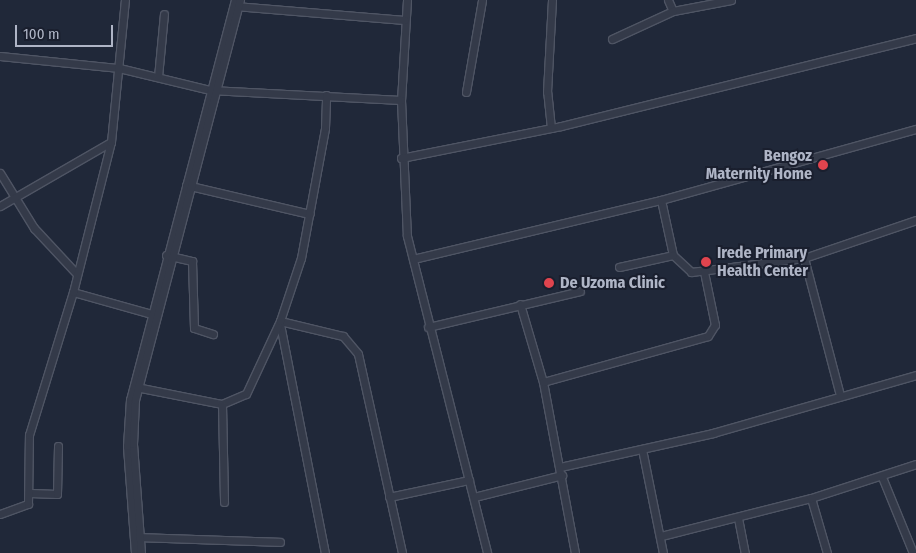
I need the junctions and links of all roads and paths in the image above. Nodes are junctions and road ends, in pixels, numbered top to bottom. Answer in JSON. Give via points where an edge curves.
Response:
{"nodes":[{"id":1,"x":124,"y":0,"type":"edge"},
{"id":2,"x":407,"y":0,"type":"edge"},
{"id":3,"x":482,"y":0,"type":"edge"},
{"id":4,"x":552,"y":0,"type":"edge"},
{"id":5,"x":668,"y":0,"type":"edge"},
{"id":6,"x":731,"y":0,"type":"edge"},
{"id":7,"x":237,"y":3,"type":"edge"},
{"id":8,"x":673,"y":11,"type":"junction"},
{"id":9,"x":164,"y":14,"type":"dead end"},
{"id":10,"x":404,"y":20,"type":"junction"},
{"id":11,"x":916,"y":38,"type":"edge"},
{"id":12,"x":612,"y":39,"type":"dead end"},
{"id":13,"x":0,"y":56,"type":"edge"},
{"id":14,"x":119,"y":68,"type":"junction"},
{"id":15,"x":158,"y":77,"type":"junction"},
{"id":16,"x":213,"y":90,"type":"junction"},
{"id":17,"x":466,"y":92,"type":"dead end"},
{"id":18,"x":326,"y":95,"type":"junction"},
{"id":19,"x":400,"y":100,"type":"junction"},
{"id":20,"x":551,"y":128,"type":"junction"},
{"id":21,"x":916,"y":129,"type":"edge"},
{"id":22,"x":111,"y":142,"type":"junction"},
{"id":23,"x":401,"y":158,"type":"junction"},
{"id":24,"x":0,"y":173,"type":"edge"},
{"id":25,"x":187,"y":185,"type":"junction"},
{"id":26,"x":14,"y":197,"type":"junction"},
{"id":27,"x":661,"y":200,"type":"junction"},
{"id":28,"x":0,"y":206,"type":"edge"},
{"id":29,"x":310,"y":214,"type":"junction"},
{"id":30,"x":916,"y":220,"type":"edge"},
{"id":31,"x":167,"y":255,"type":"junction"},
{"id":32,"x":673,"y":255,"type":"junction"},
{"id":33,"x":804,"y":258,"type":"junction"},
{"id":34,"x":413,"y":259,"type":"junction"},
{"id":35,"x":619,"y":267,"type":"dead end"},
{"id":36,"x":704,"y":272,"type":"junction"},
{"id":37,"x":76,"y":273,"type":"junction"},
{"id":38,"x":73,"y":292,"type":"junction"},
{"id":39,"x":580,"y":292,"type":"dead end"},
{"id":40,"x":520,"y":304,"type":"junction"},
{"id":41,"x":152,"y":314,"type":"junction"},
{"id":42,"x":280,"y":321,"type":"junction"},
{"id":43,"x":428,"y":327,"type":"junction"},
{"id":44,"x":213,"y":334,"type":"dead end"},
{"id":45,"x":916,"y":375,"type":"edge"},
{"id":46,"x":544,"y":382,"type":"junction"},
{"id":47,"x":136,"y":387,"type":"junction"},
{"id":48,"x":840,"y":395,"type":"junction"},
{"id":49,"x":222,"y":404,"type":"junction"},
{"id":50,"x":58,"y":446,"type":"dead end"},
{"id":51,"x":642,"y":449,"type":"junction"},
{"id":52,"x":916,"y":464,"type":"edge"},
{"id":53,"x":560,"y":467,"type":"junction"},
{"id":54,"x":562,"y":475,"type":"junction"},
{"id":55,"x":882,"y":477,"type":"junction"},
{"id":56,"x":469,"y":480,"type":"junction"},
{"id":57,"x":30,"y":493,"type":"junction"},
{"id":58,"x":389,"y":497,"type":"junction"},
{"id":59,"x":474,"y":497,"type":"junction"},
{"id":60,"x":811,"y":498,"type":"junction"},
{"id":61,"x":224,"y":502,"type":"dead end"},
{"id":62,"x":0,"y":514,"type":"edge"},
{"id":63,"x":738,"y":518,"type":"junction"},
{"id":64,"x":661,"y":536,"type":"junction"},
{"id":65,"x":140,"y":537,"type":"junction"},
{"id":66,"x":280,"y":542,"type":"dead end"},
{"id":67,"x":135,"y":553,"type":"edge"},
{"id":68,"x":141,"y":553,"type":"edge"},
{"id":69,"x":325,"y":553,"type":"edge"},
{"id":70,"x":402,"y":553,"type":"edge"},
{"id":71,"x":488,"y":553,"type":"edge"},
{"id":72,"x":575,"y":553,"type":"edge"},
{"id":73,"x":663,"y":553,"type":"edge"},
{"id":74,"x":745,"y":553,"type":"edge"},
{"id":75,"x":827,"y":553,"type":"edge"},
{"id":76,"x":913,"y":553,"type":"edge"}],
"edges":[{"from":1,"to":14,"type":"street"},
{"from":2,"to":10,"type":"street"},
{"from":3,"to":17,"type":"street"},
{"from":4,"to":20,"type":"street","via":[[547,92]]},
{"from":5,"to":8,"type":"street"},
{"from":6,"to":8,"type":"street"},
{"from":7,"to":10,"type":"street"},
{"from":7,"to":16,"type":"street"},
{"from":8,"to":12,"type":"street"},
{"from":9,"to":15,"type":"street"},
{"from":10,"to":19,"type":"street"},
{"from":11,"to":20,"type":"street"},
{"from":13,"to":14,"type":"street"},
{"from":14,"to":15,"type":"street"},
{"from":14,"to":22,"type":"street"},
{"from":15,"to":16,"type":"street"},
{"from":16,"to":18,"type":"street"},
{"from":16,"to":25,"type":"street"},
{"from":18,"to":19,"type":"street"},
{"from":18,"to":29,"type":"street","via":[[325,128]]},
{"from":19,"to":23,"type":"street"},
{"from":20,"to":23,"type":"street"},
{"from":21,"to":27,"type":"street"},
{"from":22,"to":26,"type":"street"},
{"from":22,"to":37,"type":"street"},
{"from":23,"to":34,"type":"street"},
{"from":24,"to":26,"type":"street"},
{"from":25,"to":29,"type":"street"},
{"from":25,"to":31,"type":"street"},
{"from":26,"to":28,"type":"street"},
{"from":26,"to":37,"type":"street","via":[[34,228]]},
{"from":27,"to":32,"type":"street"},
{"from":27,"to":34,"type":"street"},
{"from":29,"to":42,"type":"street"},
{"from":30,"to":33,"type":"street"},
{"from":31,"to":41,"type":"street"},
{"from":31,"to":44,"type":"street","via":[[192,261],[194,328]]},
{"from":32,"to":35,"type":"street"},
{"from":32,"to":36,"type":"street","via":[[691,272]]},
{"from":33,"to":36,"type":"street"},
{"from":33,"to":48,"type":"street"},
{"from":34,"to":43,"type":"street"},
{"from":36,"to":46,"type":"street","via":[[715,325],[708,336]]},
{"from":37,"to":38,"type":"street"},
{"from":38,"to":41,"type":"street"},
{"from":38,"to":57,"type":"street","via":[[29,435]]},
{"from":39,"to":40,"type":"street"},
{"from":40,"to":43,"type":"street"},
{"from":40,"to":46,"type":"street"},
{"from":41,"to":47,"type":"street"},
{"from":42,"to":49,"type":"street","via":[[246,394]]},
{"from":42,"to":58,"type":"street","via":[[352,342]]},
{"from":42,"to":69,"type":"street","via":[[283,360]]},
{"from":43,"to":56,"type":"street"},
{"from":45,"to":48,"type":"street"},
{"from":46,"to":53,"type":"street"},
{"from":47,"to":49,"type":"street"},
{"from":47,"to":65,"type":"street","via":[[133,426]]},
{"from":47,"to":67,"type":"street","via":[[127,446]]},
{"from":48,"to":51,"type":"street","via":[[713,433]]},
{"from":49,"to":61,"type":"street"},
{"from":50,"to":57,"type":"street","via":[[57,494]]},
{"from":51,"to":53,"type":"street"},
{"from":51,"to":64,"type":"street"},
{"from":52,"to":55,"type":"street"},
{"from":53,"to":54,"type":"street"},
{"from":54,"to":59,"type":"street"},
{"from":54,"to":72,"type":"street"},
{"from":55,"to":60,"type":"street"},
{"from":55,"to":76,"type":"street"},
{"from":56,"to":58,"type":"street"},
{"from":56,"to":59,"type":"street"},
{"from":57,"to":62,"type":"street","via":[[28,504]]},
{"from":58,"to":70,"type":"street"},
{"from":59,"to":71,"type":"street"},
{"from":60,"to":63,"type":"street"},
{"from":60,"to":75,"type":"street"},
{"from":63,"to":64,"type":"street"},
{"from":63,"to":74,"type":"street"},
{"from":64,"to":73,"type":"street"},
{"from":65,"to":66,"type":"street"},
{"from":65,"to":68,"type":"street"}]}
